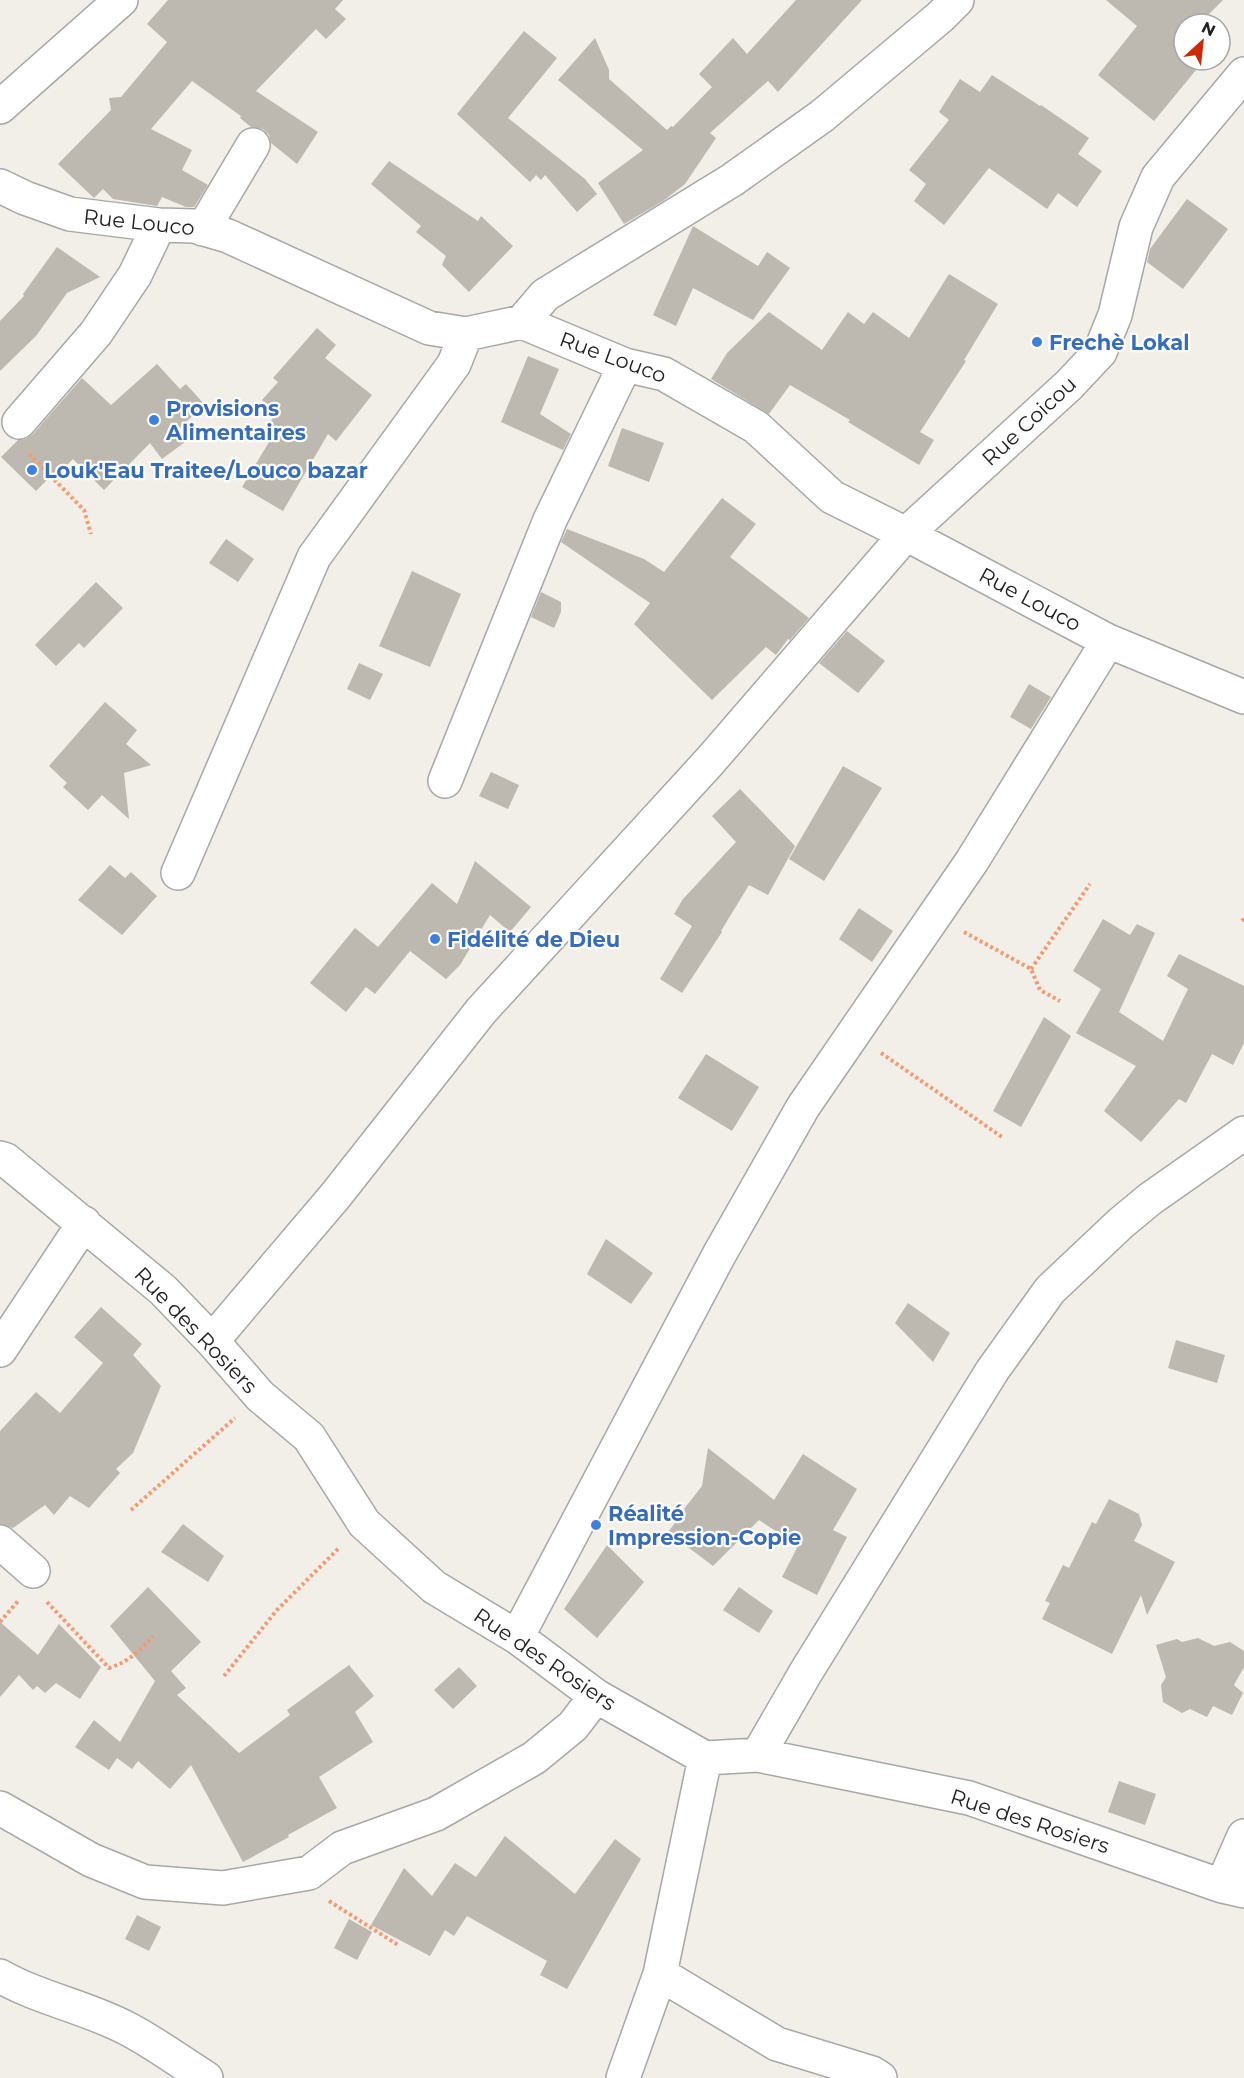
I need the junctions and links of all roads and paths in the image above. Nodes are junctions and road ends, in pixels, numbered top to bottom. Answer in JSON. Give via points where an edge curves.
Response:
{"nodes":[{"id":1,"x":121,"y":0,"type":"edge"},
{"id":2,"x":957,"y":0,"type":"edge"},
{"id":3,"x":1244,"y":74,"type":"edge"},
{"id":4,"x":0,"y":107,"type":"edge"},
{"id":5,"x":254,"y":145,"type":"dead end"},
{"id":6,"x":0,"y":186,"type":"edge"},
{"id":7,"x":159,"y":225,"type":"junction"},
{"id":8,"x":203,"y":229,"type":"junction"},
{"id":9,"x":522,"y":322,"type":"junction"},
{"id":10,"x":466,"y":334,"type":"junction"},
{"id":11,"x":625,"y":365,"type":"junction"},
{"id":12,"x":19,"y":422,"type":"joint"},
{"id":13,"x":91,"y":534,"type":"dead end"},
{"id":14,"x":906,"y":534,"type":"junction"},
{"id":15,"x":1108,"y":640,"type":"junction"},
{"id":16,"x":1244,"y":697,"type":"edge"},
{"id":17,"x":445,"y":781,"type":"dead end"},
{"id":18,"x":178,"y":873,"type":"dead end"},
{"id":19,"x":1090,"y":884,"type":"dead end"},
{"id":20,"x":935,"y":915,"type":"junction"},
{"id":21,"x":1031,"y":969,"type":"junction"},
{"id":22,"x":1060,"y":1001,"type":"dead end"},
{"id":23,"x":854,"y":1034,"type":"junction"},
{"id":24,"x":1244,"y":1133,"type":"edge"},
{"id":25,"x":1002,"y":1137,"type":"dead end"},
{"id":26,"x":0,"y":1158,"type":"edge"},
{"id":27,"x":84,"y":1223,"type":"junction"},
{"id":28,"x":212,"y":1341,"type":"junction"},
{"id":29,"x":0,"y":1350,"type":"edge"},
{"id":30,"x":260,"y":1396,"type":"junction"},
{"id":31,"x":130,"y":1510,"type":"dead end"},
{"id":32,"x":364,"y":1523,"type":"junction"},
{"id":33,"x":0,"y":1542,"type":"edge"},
{"id":34,"x":33,"y":1571,"type":"joint"},
{"id":35,"x":153,"y":1636,"type":"dead end"},
{"id":36,"x":517,"y":1637,"type":"junction"},
{"id":37,"x":224,"y":1676,"type":"dead end"},
{"id":38,"x":596,"y":1696,"type":"junction"},
{"id":39,"x":758,"y":1755,"type":"junction"},
{"id":40,"x":705,"y":1758,"type":"junction"},
{"id":41,"x":0,"y":1808,"type":"edge"},
{"id":42,"x":1244,"y":1836,"type":"edge"},
{"id":43,"x":295,"y":1876,"type":"junction"},
{"id":44,"x":1233,"y":1888,"type":"edge"},
{"id":45,"x":398,"y":1944,"type":"dead end"},
{"id":46,"x":660,"y":1974,"type":"junction"},
{"id":47,"x":0,"y":1976,"type":"edge"},
{"id":48,"x":206,"y":2078,"type":"edge"},
{"id":49,"x":623,"y":2078,"type":"edge"},
{"id":50,"x":880,"y":2078,"type":"edge"}],
"edges":[{"from":1,"to":4,"type":"street"},
{"from":2,"to":9,"type":"street","via":[[822,116],[732,180],[545,295]]},
{"from":3,"to":14,"type":"street","name":"Rue Coicou","via":[[1158,177],[1136,227],[1115,315],[1100,352]]},
{"from":5,"to":8,"type":"street"},
{"from":6,"to":7,"type":"street","name":"Rue Louco","via":[[70,214]]},
{"from":7,"to":8,"type":"street","name":"Rue Louco"},
{"from":7,"to":12,"type":"street","via":[[135,275],[96,333]]},
{"from":8,"to":10,"type":"street","name":"Rue Louco","via":[[228,236],[429,328]]},
{"from":9,"to":10,"type":"street","name":"Rue Louco"},
{"from":9,"to":11,"type":"street","name":"Rue Louco"},
{"from":10,"to":18,"type":"street","via":[[454,364],[314,558]]},
{"from":11,"to":14,"type":"street","name":"Rue Louco","via":[[664,374],[756,427],[832,497]]},
{"from":11,"to":17,"type":"street","via":[[550,520]]},
{"from":12,"to":13,"type":"path","via":[[11,436],[84,510]]},
{"from":14,"to":15,"type":"street","name":"Rue Louco"},
{"from":14,"to":28,"type":"street","name":"Rue Coicou","via":[[710,761],[481,1011],[336,1195]]},
{"from":15,"to":16,"type":"street","name":"Rue Louco"},
{"from":15,"to":20,"type":"street"},
{"from":19,"to":21,"type":"path"},
{"from":20,"to":21,"type":"path"},
{"from":20,"to":23,"type":"street"},
{"from":21,"to":22,"type":"path","via":[[1040,990]]},
{"from":23,"to":25,"type":"path"},
{"from":23,"to":36,"type":"street","via":[[803,1107],[718,1255]]},
{"from":24,"to":39,"type":"street","via":[[1150,1199],[1050,1290],[992,1371]]},
{"from":26,"to":27,"type":"street","name":"Rue des Rosiers"},
{"from":27,"to":28,"type":"street","name":"Rue des Rosiers","via":[[163,1290]]},
{"from":27,"to":29,"type":"street"},
{"from":28,"to":30,"type":"street","name":"Rue des Rosiers"},
{"from":30,"to":31,"type":"path"},
{"from":30,"to":32,"type":"street","name":"Rue des Rosiers","via":[[309,1437]]},
{"from":32,"to":36,"type":"street","name":"Rue des Rosiers","via":[[434,1587]]},
{"from":32,"to":37,"type":"path","via":[[277,1610]]},
{"from":33,"to":34,"type":"street"},
{"from":34,"to":35,"type":"path","via":[[39,1593],[109,1668],[137,1654]]},
{"from":36,"to":38,"type":"street","name":"Rue des Rosiers"},
{"from":38,"to":40,"type":"street","name":"Rue des Rosiers"},
{"from":38,"to":43,"type":"street","via":[[573,1726],[534,1758],[436,1814],[342,1848],[309,1873]]},
{"from":39,"to":40,"type":"street","name":"Rue des Rosiers"},
{"from":39,"to":44,"type":"street","name":"Rue des Rosiers","via":[[969,1798]]},
{"from":40,"to":46,"type":"street"},
{"from":41,"to":43,"type":"street","via":[[91,1860],[145,1882],[223,1888]]},
{"from":42,"to":44,"type":"street"},
{"from":43,"to":45,"type":"path","via":[[303,1885]]},
{"from":46,"to":49,"type":"street"},
{"from":46,"to":50,"type":"street","via":[[777,2044]]},
{"from":47,"to":48,"type":"street","via":[[128,2029]]}]}
